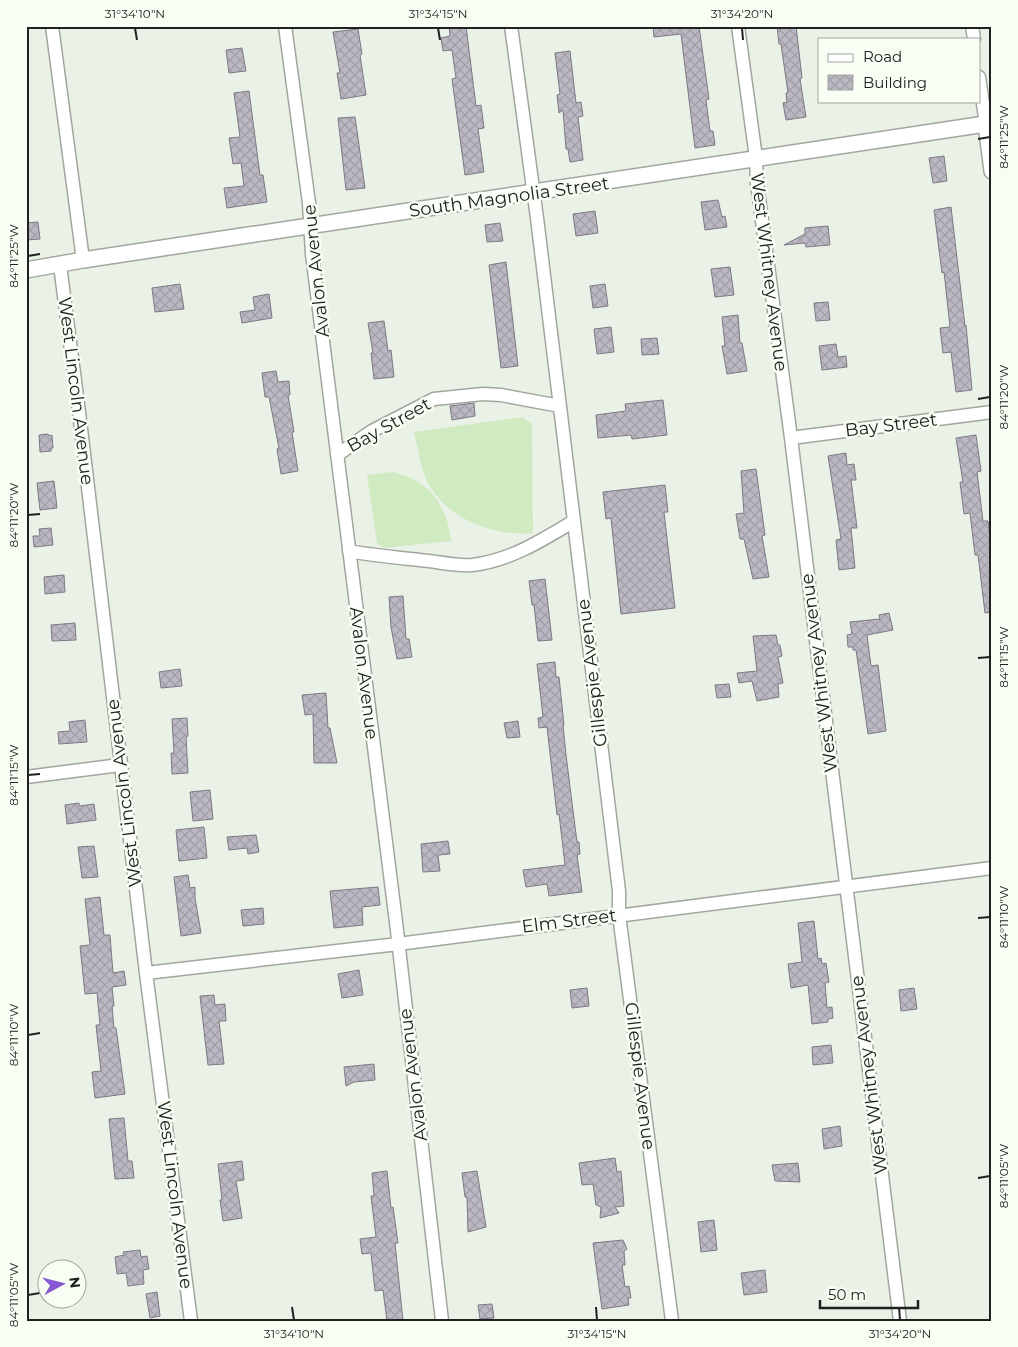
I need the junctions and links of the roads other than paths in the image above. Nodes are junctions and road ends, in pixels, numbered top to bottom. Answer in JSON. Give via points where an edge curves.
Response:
{"nodes":[{"id":1,"x":52,"y":26,"type":"edge"},
{"id":2,"x":285,"y":26,"type":"edge"},
{"id":3,"x":511,"y":26,"type":"edge"},
{"id":4,"x":738,"y":26,"type":"edge"},
{"id":5,"x":980,"y":82,"type":"edge"},
{"id":6,"x":989,"y":124,"type":"edge"},
{"id":7,"x":756,"y":158,"type":"junction"},
{"id":8,"x":992,"y":171,"type":"edge"},
{"id":9,"x":533,"y":193,"type":"junction"},
{"id":10,"x":311,"y":226,"type":"junction"},
{"id":11,"x":83,"y":260,"type":"junction"},
{"id":12,"x":60,"y":265,"type":"junction"},
{"id":13,"x":26,"y":270,"type":"edge"},
{"id":14,"x":560,"y":406,"type":"junction"},
{"id":15,"x":992,"y":412,"type":"edge"},
{"id":16,"x":791,"y":438,"type":"junction"},
{"id":17,"x":337,"y":455,"type":"junction"},
{"id":18,"x":574,"y":521,"type":"junction"},
{"id":19,"x":349,"y":551,"type":"junction"},
{"id":20,"x":120,"y":765,"type":"junction"},
{"id":21,"x":26,"y":776,"type":"edge"},
{"id":22,"x":992,"y":868,"type":"edge"},
{"id":23,"x":846,"y":887,"type":"junction"},
{"id":24,"x":619,"y":915,"type":"junction"},
{"id":25,"x":398,"y":944,"type":"junction"},
{"id":26,"x":146,"y":973,"type":"junction"},
{"id":27,"x":191,"y":1321,"type":"edge"},
{"id":28,"x":442,"y":1321,"type":"edge"},
{"id":29,"x":672,"y":1321,"type":"edge"},
{"id":30,"x":900,"y":1321,"type":"edge"}],
"edges":[{"from":1,"to":11,"type":"street"},
{"from":2,"to":10,"type":"street","name":"Avalon Avenue"},
{"from":3,"to":9,"type":"street","name":"Gillespie Avenue"},
{"from":4,"to":7,"type":"street","name":"West Whitney Avenue"},
{"from":5,"to":6,"type":"street"},
{"from":6,"to":7,"type":"street","name":"South Magnolia Street"},
{"from":6,"to":8,"type":"street"},
{"from":7,"to":9,"type":"street","name":"South Magnolia Street"},
{"from":7,"to":16,"type":"street","name":"West Whitney Avenue"},
{"from":9,"to":10,"type":"street","name":"South Magnolia Street"},
{"from":9,"to":14,"type":"street","name":"Gillespie Avenue"},
{"from":10,"to":11,"type":"street","name":"South Magnolia Street"},
{"from":10,"to":17,"type":"street","name":"Avalon Avenue"},
{"from":11,"to":12,"type":"street","name":"South Magnolia Street"},
{"from":12,"to":13,"type":"street","name":"South Magnolia Street"},
{"from":12,"to":20,"type":"street","name":"West Lincoln Avenue"},
{"from":14,"to":17,"type":"street","name":"Bay Street","via":[[484,394],[434,399],[372,431]]},
{"from":14,"to":18,"type":"street","name":"Gillespie Avenue"},
{"from":15,"to":16,"type":"street","name":"Bay Street"},
{"from":16,"to":23,"type":"street","name":"West Whitney Avenue"},
{"from":17,"to":19,"type":"street","name":"Avalon Avenue"},
{"from":18,"to":19,"type":"street","via":[[515,553],[472,565]]},
{"from":18,"to":24,"type":"street","name":"Gillespie Avenue"},
{"from":19,"to":25,"type":"street","name":"Avalon Avenue"},
{"from":20,"to":21,"type":"street"},
{"from":20,"to":26,"type":"street","name":"West Lincoln Avenue"},
{"from":22,"to":23,"type":"street","name":"Elm Street"},
{"from":23,"to":24,"type":"street","name":"Elm Street"},
{"from":23,"to":30,"type":"street","name":"West Whitney Avenue"},
{"from":24,"to":25,"type":"street","name":"Elm Street"},
{"from":24,"to":29,"type":"street","name":"Gillespie Avenue"},
{"from":25,"to":26,"type":"street","name":"Elm Street"},
{"from":25,"to":28,"type":"street","name":"Avalon Avenue"},
{"from":26,"to":27,"type":"street","name":"West Lincoln Avenue"}]}
